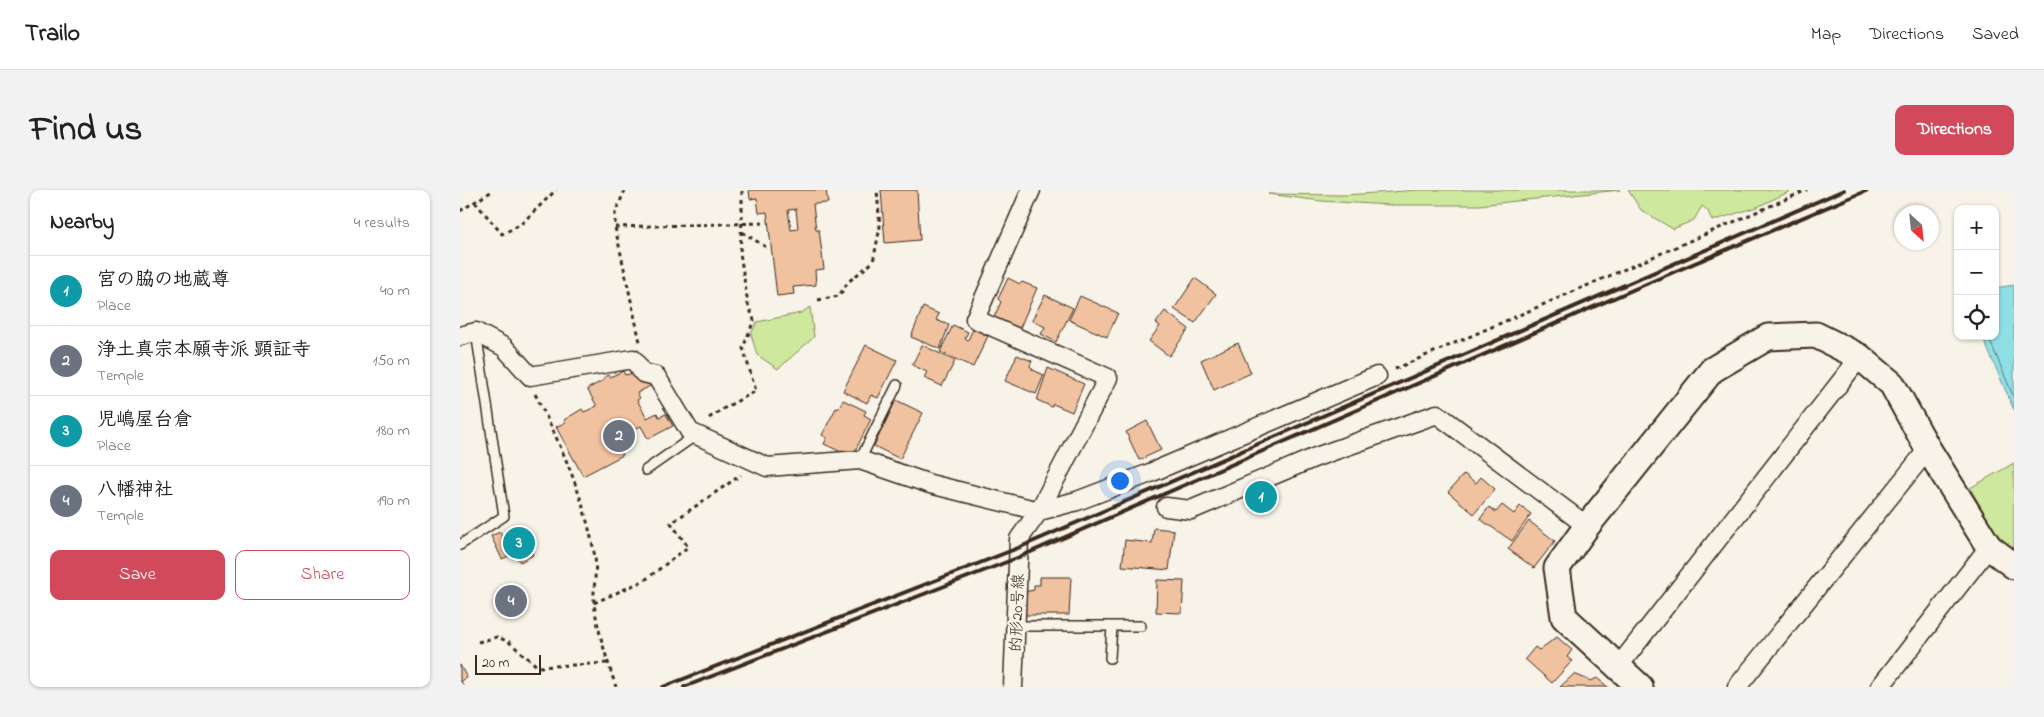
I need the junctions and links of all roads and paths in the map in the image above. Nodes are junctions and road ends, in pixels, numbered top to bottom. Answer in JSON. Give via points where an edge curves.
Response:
{"nodes":[{"id":1,"x":494,"y":190,"type":"edge"},
{"id":2,"x":556,"y":190,"type":"edge"},
{"id":3,"x":625,"y":190,"type":"edge"},
{"id":4,"x":742,"y":190,"type":"edge"},
{"id":5,"x":877,"y":190,"type":"edge"},
{"id":6,"x":1031,"y":190,"type":"edge"},
{"id":7,"x":1807,"y":190,"type":"edge"},
{"id":8,"x":475,"y":202,"type":"junction"},
{"id":9,"x":460,"y":211,"type":"edge"},
{"id":10,"x":764,"y":223,"type":"dead end"},
{"id":11,"x":742,"y":224,"type":"junction"},
{"id":12,"x":616,"y":227,"type":"junction"},
{"id":13,"x":742,"y":232,"type":"junction"},
{"id":14,"x":766,"y":247,"type":"dead end"},
{"id":15,"x":818,"y":300,"type":"dead end"},
{"id":16,"x":468,"y":334,"type":"edge"},
{"id":17,"x":1860,"y":358,"type":"junction"},
{"id":18,"x":633,"y":359,"type":"junction"},
{"id":19,"x":530,"y":376,"type":"junction"},
{"id":20,"x":1377,"y":376,"type":"joint"},
{"id":21,"x":897,"y":385,"type":"dead end"},
{"id":22,"x":694,"y":433,"type":"junction"},
{"id":23,"x":1928,"y":449,"type":"junction"},
{"id":24,"x":860,"y":460,"type":"junction"},
{"id":25,"x":759,"y":463,"type":"junction"},
{"id":26,"x":646,"y":470,"type":"dead end"},
{"id":27,"x":1166,"y":507,"type":"dead end"},
{"id":28,"x":1039,"y":511,"type":"junction"},
{"id":29,"x":1587,"y":526,"type":"junction"},
{"id":30,"x":460,"y":545,"type":"edge"},
{"id":31,"x":1989,"y":547,"type":"junction"},
{"id":32,"x":2014,"y":566,"type":"edge"},
{"id":33,"x":594,"y":603,"type":"junction"},
{"id":34,"x":1015,"y":626,"type":"junction"},
{"id":35,"x":1112,"y":626,"type":"junction"},
{"id":36,"x":1141,"y":626,"type":"dead end"},
{"id":37,"x":478,"y":642,"type":"dead end"},
{"id":38,"x":1110,"y":658,"type":"dead end"},
{"id":39,"x":608,"y":663,"type":"junction"},
{"id":40,"x":1618,"y":667,"type":"junction"},
{"id":41,"x":616,"y":687,"type":"edge"},
{"id":42,"x":1013,"y":687,"type":"edge"},
{"id":43,"x":1640,"y":687,"type":"edge"},
{"id":44,"x":1737,"y":687,"type":"edge"},
{"id":45,"x":1880,"y":687,"type":"edge"}],
"edges":[{"from":1,"to":8,"type":"path"},
{"from":2,"to":8,"type":"path","via":[[520,225],[502,234]]},
{"from":3,"to":12,"type":"path","via":[[615,213]]},
{"from":4,"to":11,"type":"path"},
{"from":5,"to":15,"type":"path","via":[[880,227],[873,262],[848,282],[839,296]]},
{"from":6,"to":28,"type":"street","via":[[975,319],[1108,378]]},
{"from":7,"to":20,"type":"path"},
{"from":8,"to":9,"type":"path"},
{"from":10,"to":11,"type":"path"},
{"from":11,"to":12,"type":"path"},
{"from":11,"to":13,"type":"path"},
{"from":12,"to":18,"type":"path","via":[[640,344]]},
{"from":13,"to":14,"type":"path"},
{"from":13,"to":22,"type":"path","via":[[740,253],[748,304],[754,320],[744,348],[756,391],[726,407]]},
{"from":16,"to":19,"type":"street","via":[[504,348]]},
{"from":16,"to":30,"type":"lane","via":[[504,516]]},
{"from":17,"to":23,"type":"street","via":[[1892,384]]},
{"from":17,"to":29,"type":"street","via":[[1816,335],[1768,337],[1712,370]]},
{"from":17,"to":40,"type":"street"},
{"from":18,"to":19,"type":"street"},
{"from":18,"to":22,"type":"street","via":[[643,373],[656,376]]},
{"from":19,"to":33,"type":"path","via":[[532,388],[562,447],[576,484],[595,554]]},
{"from":20,"to":28,"type":"street","via":[[1150,473],[1077,501]]},
{"from":21,"to":24,"type":"lane"},
{"from":22,"to":25,"type":"street"},
{"from":22,"to":26,"type":"lane"},
{"from":23,"to":31,"type":"street"},
{"from":23,"to":44,"type":"street"},
{"from":24,"to":25,"type":"street","via":[[767,467]]},
{"from":24,"to":28,"type":"street","via":[[930,484]]},
{"from":25,"to":33,"type":"path","via":[[671,523],[688,547],[645,580]]},
{"from":27,"to":29,"type":"street","via":[[1191,510],[1316,457],[1437,414]]},
{"from":28,"to":34,"type":"street","name":"的形20号線","via":[[1019,539]]},
{"from":29,"to":40,"type":"street","via":[[1557,568],[1564,617]]},
{"from":31,"to":32,"type":"street"},
{"from":31,"to":45,"type":"street"},
{"from":33,"to":39,"type":"path"},
{"from":34,"to":35,"type":"lane"},
{"from":34,"to":42,"type":"street","name":"的形20号線"},
{"from":35,"to":36,"type":"lane"},
{"from":35,"to":38,"type":"lane"},
{"from":37,"to":39,"type":"path","via":[[497,637],[509,642],[538,668]]},
{"from":39,"to":41,"type":"path"},
{"from":40,"to":43,"type":"street"}]}
